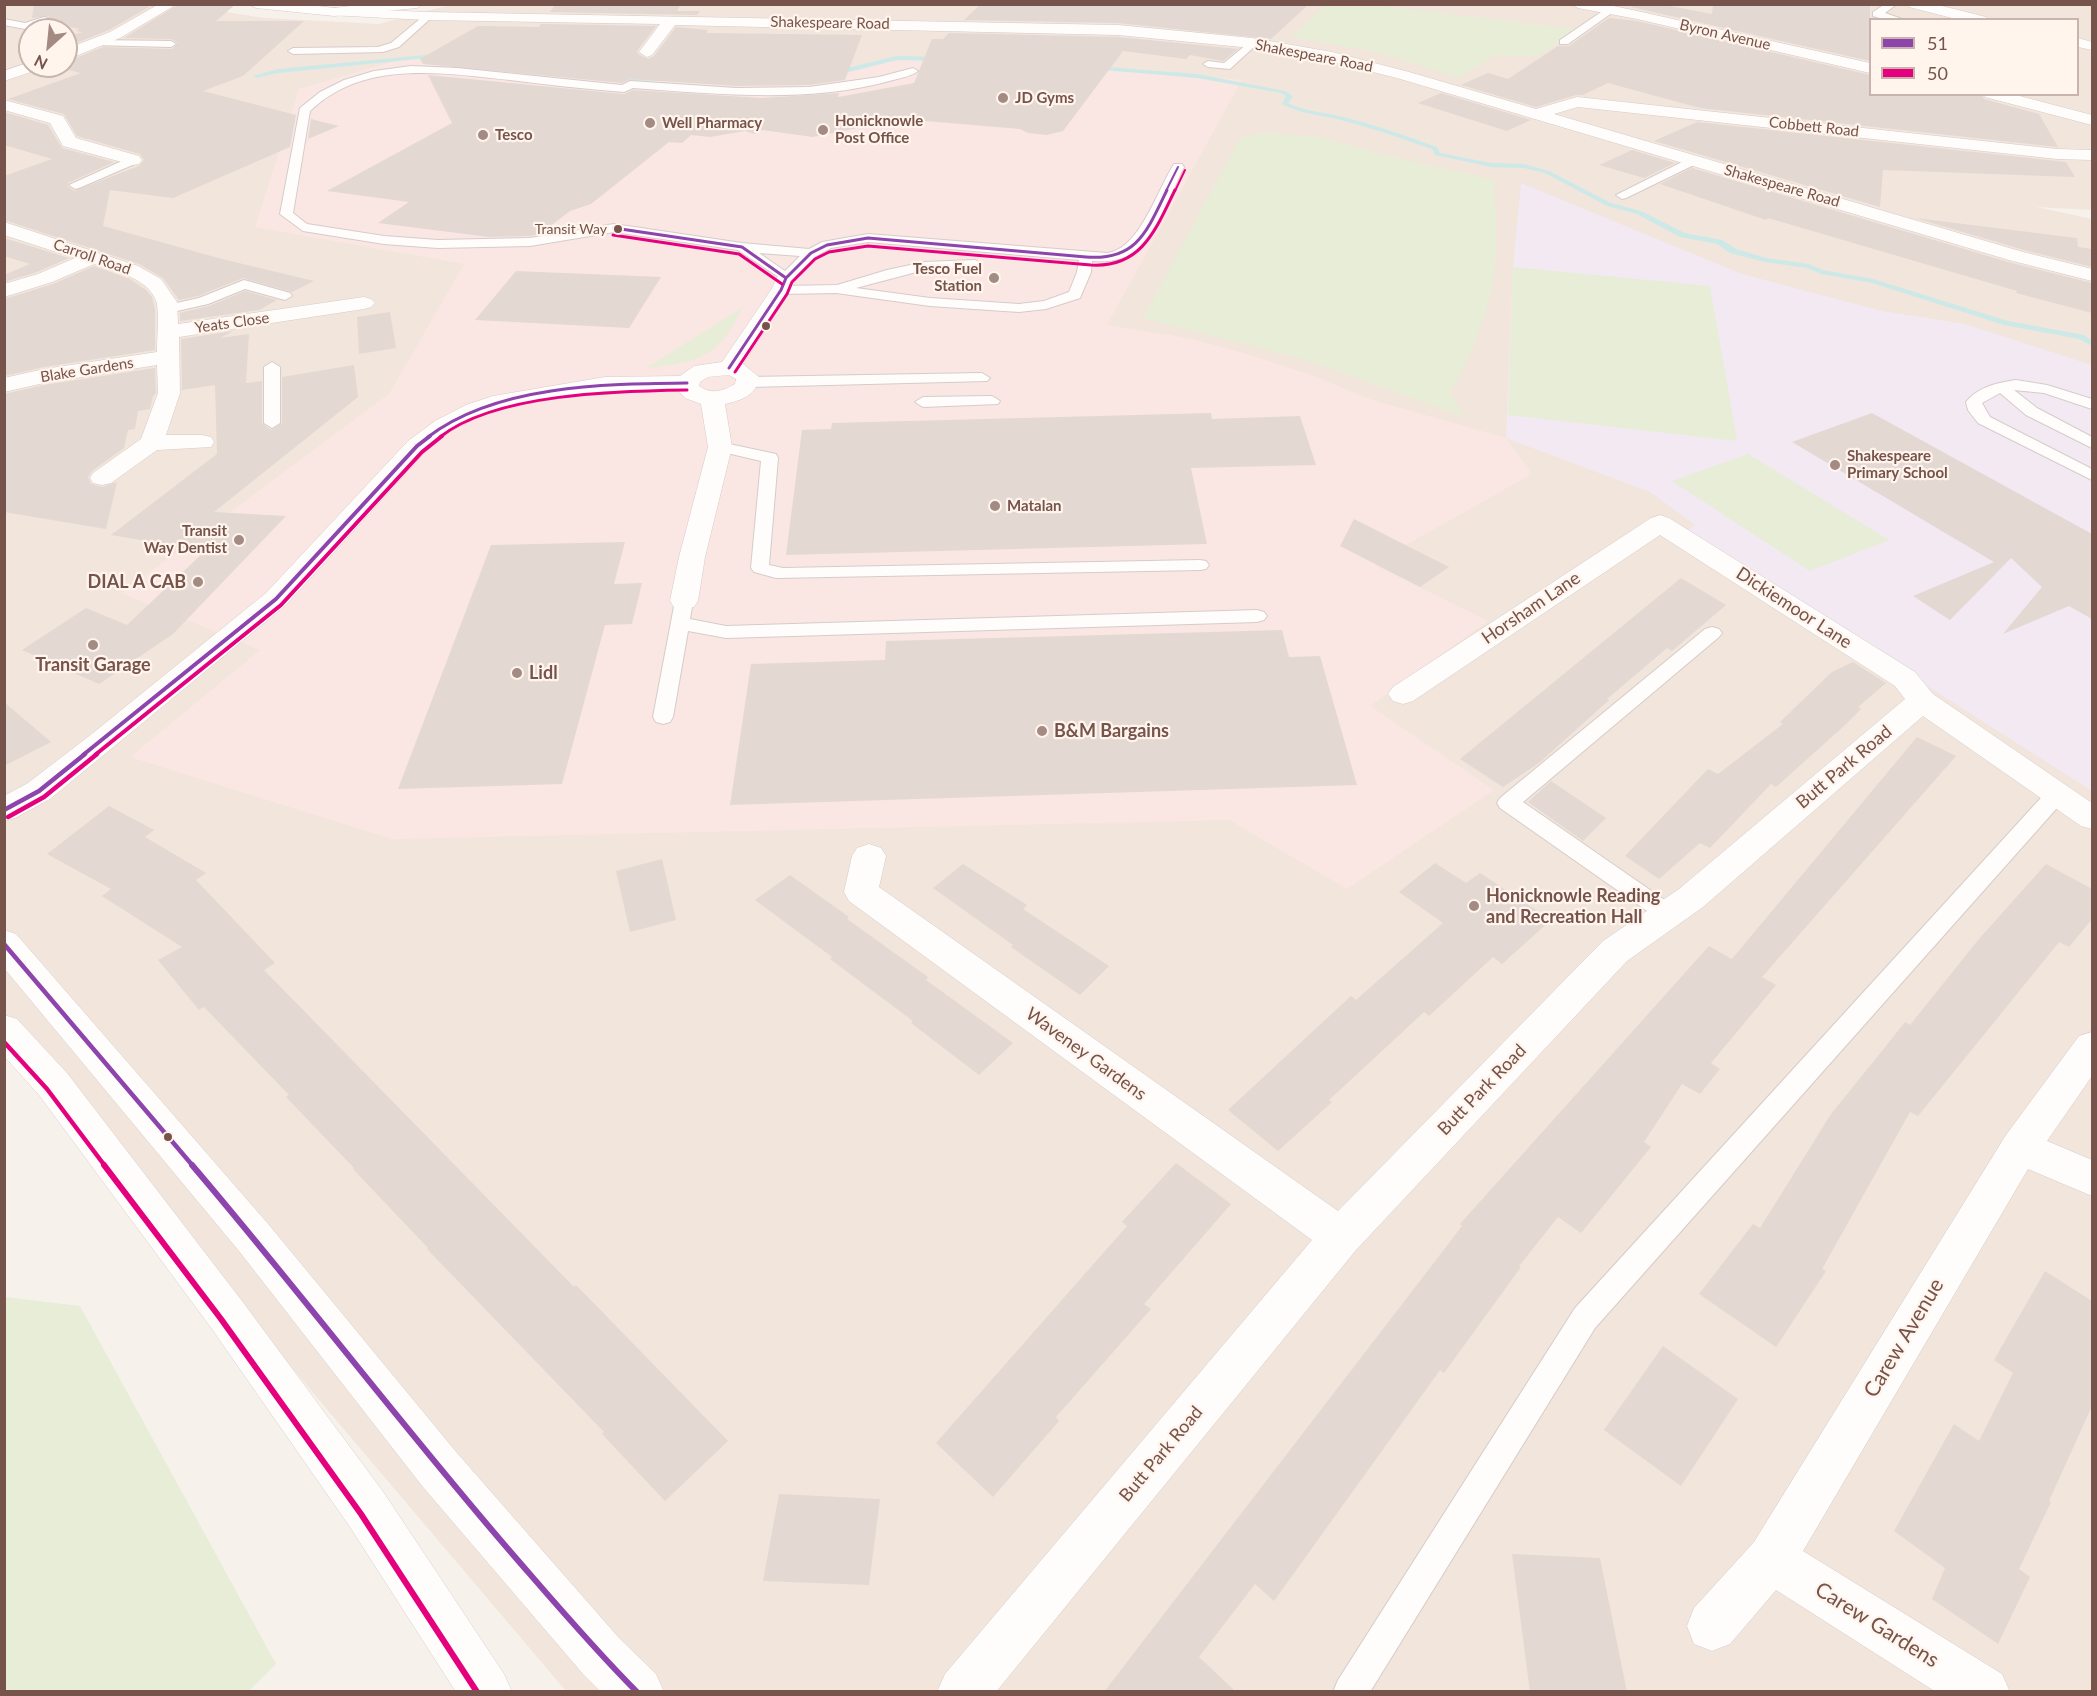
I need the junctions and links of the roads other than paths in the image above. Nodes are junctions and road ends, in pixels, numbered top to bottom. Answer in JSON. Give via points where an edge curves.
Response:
{"nodes":[{"id":1,"x":170,"y":4,"type":"edge"},
{"id":2,"x":256,"y":4,"type":"edge"},
{"id":3,"x":518,"y":4,"type":"edge"},
{"id":4,"x":723,"y":4,"type":"edge"},
{"id":5,"x":1578,"y":4,"type":"edge"},
{"id":6,"x":1892,"y":4,"type":"edge"},
{"id":7,"x":1914,"y":4,"type":"edge"},
{"id":8,"x":1937,"y":6,"type":"edge"},
{"id":9,"x":422,"y":10,"type":"edge"},
{"id":10,"x":1611,"y":10,"type":"junction"},
{"id":11,"x":507,"y":18,"type":"junction"},
{"id":12,"x":1892,"y":18,"type":"edge"},
{"id":13,"x":1975,"y":18,"type":"edge"},
{"id":14,"x":671,"y":20,"type":"junction"},
{"id":15,"x":908,"y":24,"type":"junction"},
{"id":16,"x":1564,"y":42,"type":"dead end"},
{"id":17,"x":98,"y":43,"type":"junction"},
{"id":18,"x":1252,"y":43,"type":"junction"},
{"id":19,"x":171,"y":44,"type":"dead end"},
{"id":20,"x":78,"y":50,"type":"edge"},
{"id":21,"x":293,"y":51,"type":"dead end"},
{"id":22,"x":647,"y":52,"type":"dead end"},
{"id":23,"x":1208,"y":64,"type":"dead end"},
{"id":24,"x":1869,"y":68,"type":"edge"},
{"id":25,"x":913,"y":71,"type":"dead end"},
{"id":26,"x":1999,"y":96,"type":"edge"},
{"id":27,"x":2037,"y":105,"type":"junction"},
{"id":28,"x":6,"y":107,"type":"edge"},
{"id":29,"x":2092,"y":111,"type":"edge"},
{"id":30,"x":1536,"y":114,"type":"junction"},
{"id":31,"x":2092,"y":120,"type":"edge"},
{"id":32,"x":2092,"y":155,"type":"edge"},
{"id":33,"x":133,"y":160,"type":"joint"},
{"id":34,"x":1694,"y":160,"type":"junction"},
{"id":35,"x":1178,"y":166,"type":"dead end"},
{"id":36,"x":75,"y":185,"type":"dead end"},
{"id":37,"x":1622,"y":195,"type":"dead end"},
{"id":38,"x":4,"y":228,"type":"edge"},
{"id":39,"x":742,"y":247,"type":"junction"},
{"id":40,"x":811,"y":253,"type":"junction"},
{"id":41,"x":94,"y":257,"type":"junction"},
{"id":42,"x":1086,"y":257,"type":"junction"},
{"id":43,"x":946,"y":261,"type":"junction"},
{"id":44,"x":848,"y":270,"type":"dead end"},
{"id":45,"x":1084,"y":272,"type":"junction"},
{"id":46,"x":2092,"y":275,"type":"edge"},
{"id":47,"x":833,"y":282,"type":"junction"},
{"id":48,"x":783,"y":284,"type":"junction"},
{"id":49,"x":4,"y":291,"type":"edge"},
{"id":50,"x":364,"y":303,"type":"dead end"},
{"id":51,"x":168,"y":309,"type":"junction"},
{"id":52,"x":292,"y":315,"type":"junction"},
{"id":53,"x":170,"y":332,"type":"junction"},
{"id":54,"x":170,"y":357,"type":"junction"},
{"id":55,"x":272,"y":367,"type":"dead end"},
{"id":56,"x":729,"y":368,"type":"junction"},
{"id":57,"x":982,"y":378,"type":"dead end"},
{"id":58,"x":749,"y":382,"type":"junction"},
{"id":59,"x":687,"y":383,"type":"junction"},
{"id":60,"x":4,"y":385,"type":"edge"},
{"id":61,"x":2004,"y":386,"type":"junction"},
{"id":62,"x":712,"y":398,"type":"junction"},
{"id":63,"x":992,"y":401,"type":"dead end"},
{"id":64,"x":923,"y":402,"type":"dead end"},
{"id":65,"x":2092,"y":404,"type":"edge"},
{"id":66,"x":272,"y":423,"type":"dead end"},
{"id":67,"x":202,"y":442,"type":"dead end"},
{"id":68,"x":150,"y":443,"type":"junction"},
{"id":69,"x":2092,"y":443,"type":"edge"},
{"id":70,"x":720,"y":447,"type":"junction"},
{"id":71,"x":2092,"y":475,"type":"edge"},
{"id":72,"x":102,"y":478,"type":"dead end"},
{"id":73,"x":1660,"y":523,"type":"joint"},
{"id":74,"x":1200,"y":565,"type":"dead end"},
{"id":75,"x":682,"y":612,"type":"junction"},
{"id":76,"x":1257,"y":616,"type":"dead end"},
{"id":77,"x":1712,"y":633,"type":"dead end"},
{"id":78,"x":1402,"y":694,"type":"dead end"},
{"id":79,"x":1922,"y":701,"type":"junction"},
{"id":80,"x":663,"y":717,"type":"dead end"},
{"id":81,"x":2057,"y":794,"type":"junction"},
{"id":82,"x":4,"y":810,"type":"edge"},
{"id":83,"x":2092,"y":818,"type":"edge"},
{"id":84,"x":869,"y":856,"type":"dead end"},
{"id":85,"x":1668,"y":914,"type":"junction"},
{"id":86,"x":4,"y":943,"type":"edge"},
{"id":87,"x":4,"y":1030,"type":"edge"},
{"id":88,"x":2092,"y":1047,"type":"edge"},
{"id":89,"x":2020,"y":1147,"type":"junction"},
{"id":90,"x":2092,"y":1179,"type":"edge"},
{"id":91,"x":1341,"y":1237,"type":"junction"},
{"id":92,"x":1771,"y":1559,"type":"junction"},
{"id":93,"x":1712,"y":1626,"type":"dead end"},
{"id":94,"x":486,"y":1692,"type":"edge"},
{"id":95,"x":638,"y":1692,"type":"edge"},
{"id":96,"x":963,"y":1692,"type":"edge"},
{"id":97,"x":1350,"y":1692,"type":"edge"},
{"id":98,"x":1984,"y":1692,"type":"edge"}],
"edges":[{"from":1,"to":17,"type":"street"},
{"from":2,"to":9,"type":"street","name":"Shakespeare Road","via":[[334,12]]},
{"from":3,"to":11,"type":"street"},
{"from":4,"to":15,"type":"street","via":[[723,9],[865,13]]},
{"from":5,"to":10,"type":"street","name":"Byron Avenue"},
{"from":6,"to":12,"type":"lane","via":[[1877,14]]},
{"from":7,"to":8,"type":"street"},
{"from":8,"to":13,"type":"street"},
{"from":9,"to":11,"type":"street","name":"Shakespeare Road"},
{"from":9,"to":21,"type":"lane","via":[[395,45],[379,50]]},
{"from":10,"to":16,"type":"lane"},
{"from":10,"to":24,"type":"street","name":"Byron Avenue"},
{"from":11,"to":14,"type":"street","name":"Shakespeare Road"},
{"from":14,"to":15,"type":"street","name":"Shakespeare Road"},
{"from":14,"to":22,"type":"street"},
{"from":15,"to":18,"type":"street","name":"Shakespeare Road","via":[[956,19]]},
{"from":17,"to":19,"type":"lane"},
{"from":17,"to":20,"type":"street"},
{"from":18,"to":23,"type":"lane","via":[[1226,67]]},
{"from":18,"to":30,"type":"street","name":"Shakespeare Road","via":[[1362,64]]},
{"from":25,"to":39,"type":"lane","via":[[893,78],[819,89],[772,90],[630,84],[624,89],[461,72],[399,70],[334,88],[304,110],[286,213],[303,227],[438,244],[530,242],[614,228]]},
{"from":26,"to":27,"type":"street"},
{"from":27,"to":29,"type":"street"},
{"from":27,"to":31,"type":"street"},
{"from":28,"to":33,"type":"street","via":[[57,120],[69,142]]},
{"from":30,"to":32,"type":"street","name":"Cobbett Road","via":[[1577,102]]},
{"from":30,"to":34,"type":"street","name":"Shakespeare Road"},
{"from":33,"to":36,"type":"lane"},
{"from":34,"to":37,"type":"lane"},
{"from":34,"to":46,"type":"street","name":"Shakespeare Road"},
{"from":35,"to":42,"type":"lane","via":[[1129,250],[1113,257]]},
{"from":38,"to":41,"type":"street","name":"Carroll Road"},
{"from":39,"to":40,"type":"lane"},
{"from":39,"to":48,"type":"lane"},
{"from":40,"to":42,"type":"lane","via":[[827,245],[868,238]]},
{"from":40,"to":48,"type":"lane"},
{"from":41,"to":49,"type":"street"},
{"from":41,"to":51,"type":"street","name":"Carroll Road","via":[[154,283]]},
{"from":42,"to":45,"type":"lane"},
{"from":43,"to":44,"type":"lane","via":[[918,259]]},
{"from":43,"to":45,"type":"lane"},
{"from":43,"to":47,"type":"lane"},
{"from":45,"to":47,"type":"lane","via":[[1075,296],[1019,308],[930,302]]},
{"from":47,"to":48,"type":"lane","via":[[806,290]]},
{"from":48,"to":56,"type":"street"},
{"from":50,"to":52,"type":"street","name":"Yeats Close"},
{"from":51,"to":52,"type":"lane","via":[[203,302],[244,284]]},
{"from":51,"to":53,"type":"street","name":"Carroll Road"},
{"from":52,"to":53,"type":"street","name":"Yeats Close"},
{"from":53,"to":54,"type":"street","name":"Carroll Road"},
{"from":54,"to":60,"type":"street","name":"Blake Gardens"},
{"from":54,"to":68,"type":"street","name":"Carroll Road","via":[[169,393]]},
{"from":55,"to":66,"type":"lane"},
{"from":56,"to":58,"type":"street","via":[[744,373]]},
{"from":56,"to":59,"type":"street","via":[[702,371]]},
{"from":57,"to":58,"type":"lane"},
{"from":58,"to":62,"type":"street","via":[[741,391]]},
{"from":59,"to":62,"type":"street","via":[[695,395]]},
{"from":59,"to":82,"type":"street","via":[[605,384],[501,401],[442,426],[405,459],[276,599],[39,791]]},
{"from":61,"to":65,"type":"lane","via":[[2026,384],[2047,388]]},
{"from":61,"to":69,"type":"lane","via":[[2008,394],[2040,416]]},
{"from":61,"to":71,"type":"lane","via":[[1985,391],[1974,402],[1984,420]]},
{"from":62,"to":70,"type":"street"},
{"from":63,"to":64,"type":"lane"},
{"from":67,"to":68,"type":"street"},
{"from":68,"to":72,"type":"street"},
{"from":70,"to":74,"type":"lane","via":[[770,458],[760,568],[783,574]]},
{"from":70,"to":75,"type":"street"},
{"from":73,"to":78,"type":"street","name":"Horsham Lane"},
{"from":73,"to":79,"type":"street","name":"Dickiemoor Lane","via":[[1905,680]]},
{"from":75,"to":76,"type":"lane","via":[[700,629],[726,632]]},
{"from":75,"to":80,"type":"lane"},
{"from":77,"to":85,"type":"lane","via":[[1508,803]]},
{"from":79,"to":81,"type":"street"},
{"from":79,"to":85,"type":"street","name":"Butt Park Road"},
{"from":81,"to":83,"type":"street"},
{"from":81,"to":97,"type":"lane","via":[[1585,1318]]},
{"from":84,"to":91,"type":"street","name":"Waveney Gardens","via":[[861,892]]},
{"from":85,"to":91,"type":"street","name":"Butt Park Road","via":[[1615,951]]},
{"from":86,"to":95,"type":"street","via":[[254,1238],[440,1470],[601,1656]]},
{"from":87,"to":94,"type":"street","via":[[53,1084],[227,1315],[367,1510]]},
{"from":88,"to":89,"type":"street","name":"Carew Avenue"},
{"from":89,"to":90,"type":"street"},
{"from":89,"to":92,"type":"street","name":"Carew Avenue"},
{"from":91,"to":96,"type":"street","name":"Butt Park Road"},
{"from":92,"to":93,"type":"street","name":"Carew Avenue"},
{"from":92,"to":98,"type":"street","name":"Carew Gardens"}]}
